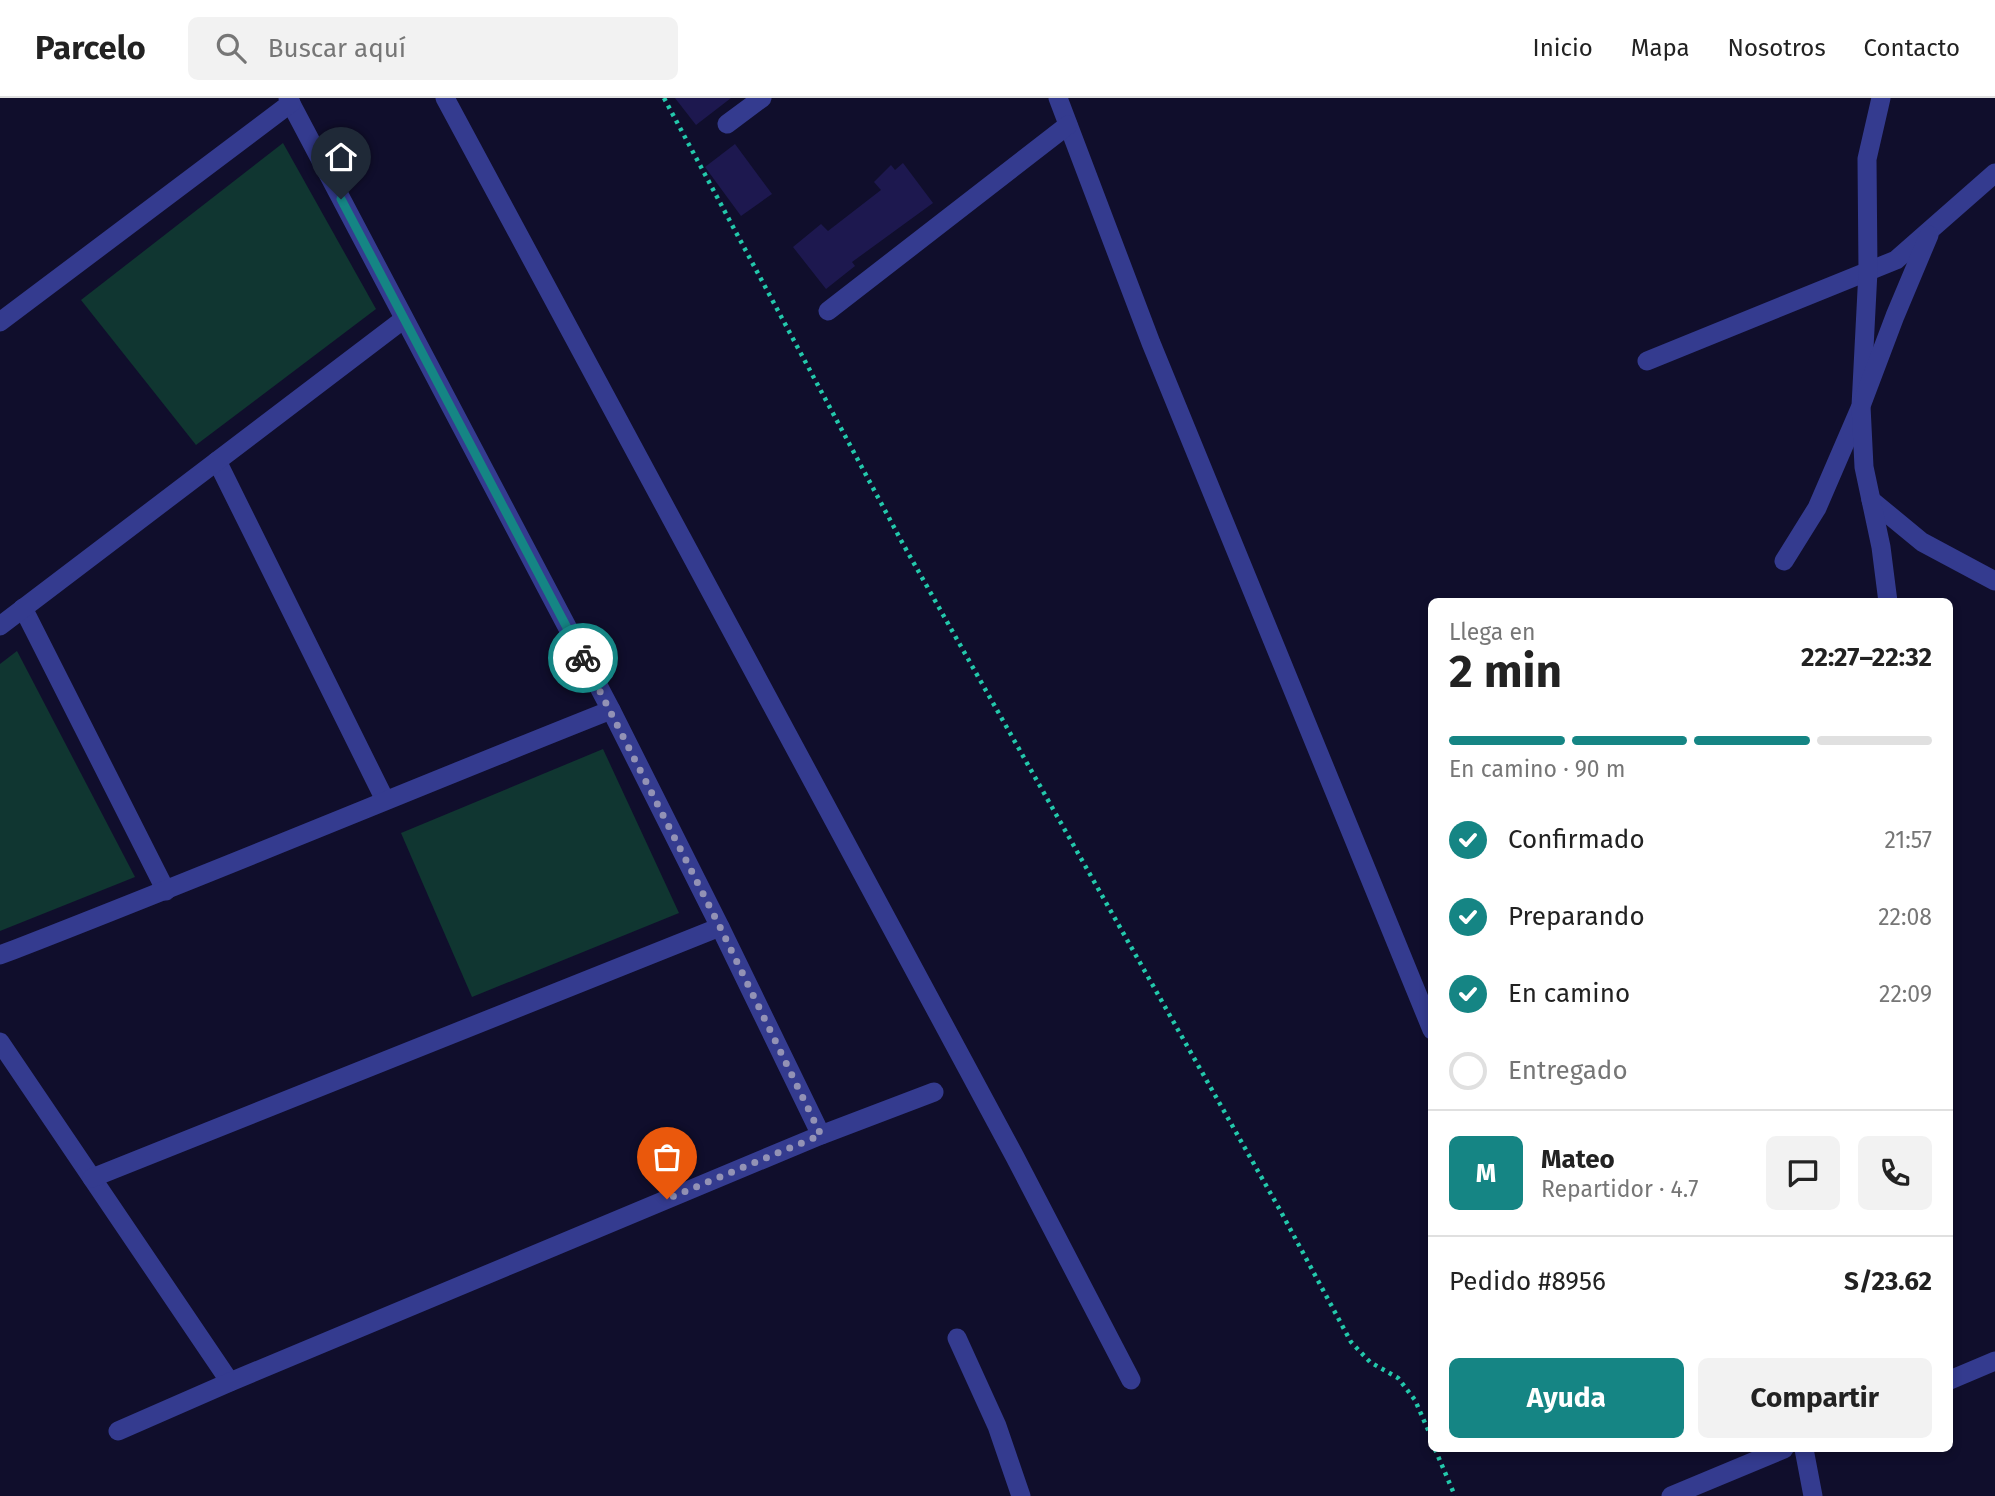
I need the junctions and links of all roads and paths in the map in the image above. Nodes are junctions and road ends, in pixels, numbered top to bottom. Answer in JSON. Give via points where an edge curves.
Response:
{"nodes":[{"id":1,"x":445,"y":98,"type":"edge"},
{"id":2,"x":664,"y":98,"type":"edge"},
{"id":3,"x":762,"y":98,"type":"edge"},
{"id":4,"x":1058,"y":98,"type":"edge"},
{"id":5,"x":1881,"y":98,"type":"edge"},
{"id":6,"x":290,"y":100,"type":"edge"},
{"id":7,"x":727,"y":124,"type":"dead end"},
{"id":8,"x":1068,"y":125,"type":"junction"},
{"id":9,"x":1995,"y":173,"type":"edge"},
{"id":10,"x":1932,"y":227,"type":"junction"},
{"id":11,"x":1868,"y":271,"type":"junction"},
{"id":12,"x":828,"y":311,"type":"dead end"},
{"id":13,"x":404,"y":319,"type":"junction"},
{"id":14,"x":0,"y":322,"type":"edge"},
{"id":15,"x":1647,"y":361,"type":"dead end"},
{"id":16,"x":1861,"y":406,"type":"junction"},
{"id":17,"x":217,"y":461,"type":"junction"},
{"id":18,"x":1871,"y":500,"type":"junction"},
{"id":19,"x":1784,"y":561,"type":"dead end"},
{"id":20,"x":1995,"y":581,"type":"edge"},
{"id":21,"x":1887,"y":598,"type":"edge"},
{"id":22,"x":23,"y":608,"type":"junction"},
{"id":23,"x":0,"y":626,"type":"edge"},
{"id":24,"x":611,"y":710,"type":"junction"},
{"id":25,"x":385,"y":800,"type":"junction"},
{"id":26,"x":166,"y":891,"type":"junction"},
{"id":27,"x":720,"y":927,"type":"junction"},
{"id":28,"x":0,"y":955,"type":"edge"},
{"id":29,"x":1428,"y":1020,"type":"edge"},
{"id":30,"x":0,"y":1042,"type":"edge"},
{"id":31,"x":934,"y":1091,"type":"dead end"},
{"id":32,"x":821,"y":1135,"type":"junction"},
{"id":33,"x":92,"y":1178,"type":"junction"},
{"id":34,"x":957,"y":1338,"type":"dead end"},
{"id":35,"x":1995,"y":1361,"type":"edge"},
{"id":36,"x":1953,"y":1379,"type":"edge"},
{"id":37,"x":1131,"y":1380,"type":"dead end"},
{"id":38,"x":230,"y":1382,"type":"junction"},
{"id":39,"x":118,"y":1431,"type":"dead end"},
{"id":40,"x":1428,"y":1431,"type":"edge"},
{"id":41,"x":1436,"y":1452,"type":"edge"},
{"id":42,"x":1777,"y":1452,"type":"edge"},
{"id":43,"x":1805,"y":1452,"type":"edge"},
{"id":44,"x":1021,"y":1496,"type":"edge"},
{"id":45,"x":1455,"y":1496,"type":"edge"},
{"id":46,"x":1671,"y":1496,"type":"edge"},
{"id":47,"x":1813,"y":1496,"type":"edge"}],
"edges":[{"from":1,"to":37,"type":"street"},
{"from":2,"to":40,"type":"path","via":[[904,544],[1351,1342],[1370,1362],[1398,1378],[1415,1400]]},
{"from":3,"to":7,"type":"street"},
{"from":4,"to":8,"type":"street"},
{"from":5,"to":11,"type":"street","via":[[1867,159]]},
{"from":6,"to":13,"type":"street"},
{"from":6,"to":14,"type":"street"},
{"from":8,"to":12,"type":"street"},
{"from":8,"to":29,"type":"street","via":[[1151,343]]},
{"from":9,"to":10,"type":"street"},
{"from":10,"to":11,"type":"street","via":[[1896,260]]},
{"from":10,"to":16,"type":"street"},
{"from":11,"to":15,"type":"street"},
{"from":11,"to":16,"type":"street"},
{"from":13,"to":17,"type":"street"},
{"from":13,"to":24,"type":"street"},
{"from":16,"to":18,"type":"street"},
{"from":16,"to":19,"type":"street","via":[[1818,508]]},
{"from":17,"to":22,"type":"street"},
{"from":17,"to":25,"type":"street"},
{"from":18,"to":20,"type":"street","via":[[1922,542]]},
{"from":18,"to":21,"type":"street"},
{"from":22,"to":23,"type":"street"},
{"from":22,"to":26,"type":"street"},
{"from":24,"to":25,"type":"street"},
{"from":24,"to":27,"type":"street"},
{"from":25,"to":26,"type":"street"},
{"from":26,"to":28,"type":"street"},
{"from":27,"to":32,"type":"street"},
{"from":27,"to":33,"type":"street"},
{"from":30,"to":33,"type":"street"},
{"from":31,"to":32,"type":"street"},
{"from":32,"to":38,"type":"street"},
{"from":33,"to":38,"type":"street"},
{"from":34,"to":44,"type":"street","via":[[997,1426]]},
{"from":35,"to":36,"type":"street"},
{"from":38,"to":39,"type":"street"},
{"from":41,"to":45,"type":"path"},
{"from":42,"to":46,"type":"street"},
{"from":43,"to":47,"type":"street"}]}
